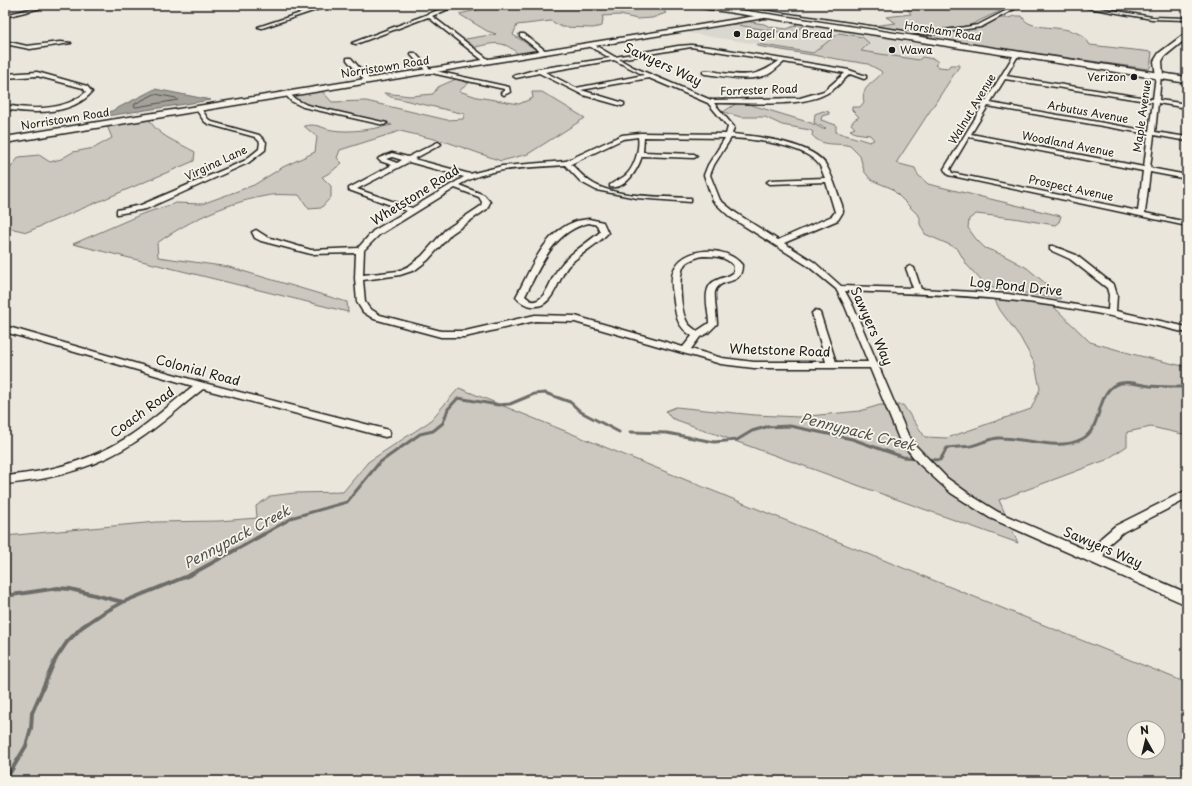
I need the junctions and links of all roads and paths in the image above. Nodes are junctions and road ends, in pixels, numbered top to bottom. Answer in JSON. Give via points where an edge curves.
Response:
{"nodes":[{"id":1,"x":51,"y":5,"type":"edge"},
{"id":2,"x":329,"y":5,"type":"edge"},
{"id":3,"x":456,"y":5,"type":"edge"},
{"id":4,"x":695,"y":5,"type":"edge"},
{"id":5,"x":720,"y":5,"type":"edge"},
{"id":6,"x":1020,"y":5,"type":"edge"},
{"id":7,"x":1074,"y":5,"type":"edge"},
{"id":8,"x":428,"y":15,"type":"junction"},
{"id":9,"x":5,"y":16,"type":"edge"},
{"id":10,"x":768,"y":16,"type":"junction"},
{"id":11,"x":1187,"y":19,"type":"edge"},
{"id":12,"x":260,"y":27,"type":"dead end"},
{"id":13,"x":1187,"y":34,"type":"edge"},
{"id":14,"x":522,"y":35,"type":"dead end"},
{"id":15,"x":5,"y":42,"type":"edge"},
{"id":16,"x":610,"y":42,"type":"junction"},
{"id":17,"x":69,"y":43,"type":"dead end"},
{"id":18,"x":354,"y":44,"type":"dead end"},
{"id":19,"x":591,"y":45,"type":"junction"},
{"id":20,"x":570,"y":48,"type":"junction"},
{"id":21,"x":544,"y":52,"type":"junction"},
{"id":22,"x":413,"y":54,"type":"dead end"},
{"id":23,"x":607,"y":54,"type":"junction"},
{"id":24,"x":1016,"y":54,"type":"junction"},
{"id":25,"x":614,"y":58,"type":"junction"},
{"id":26,"x":349,"y":59,"type":"dead end"},
{"id":27,"x":487,"y":61,"type":"junction"},
{"id":28,"x":783,"y":61,"type":"junction"},
{"id":29,"x":429,"y":71,"type":"junction"},
{"id":30,"x":538,"y":71,"type":"junction"},
{"id":31,"x":705,"y":72,"type":"dead end"},
{"id":32,"x":849,"y":72,"type":"junction"},
{"id":33,"x":1159,"y":75,"type":"junction"},
{"id":34,"x":5,"y":76,"type":"edge"},
{"id":35,"x":516,"y":76,"type":"dead end"},
{"id":36,"x":650,"y":76,"type":"junction"},
{"id":37,"x":864,"y":77,"type":"dead end"},
{"id":38,"x":1003,"y":77,"type":"junction"},
{"id":39,"x":367,"y":80,"type":"junction"},
{"id":40,"x":1187,"y":80,"type":"edge"},
{"id":41,"x":576,"y":89,"type":"junction"},
{"id":42,"x":504,"y":93,"type":"dead end"},
{"id":43,"x":287,"y":94,"type":"junction"},
{"id":44,"x":1157,"y":101,"type":"junction"},
{"id":45,"x":710,"y":102,"type":"junction"},
{"id":46,"x":622,"y":104,"type":"dead end"},
{"id":47,"x":986,"y":104,"type":"junction"},
{"id":48,"x":5,"y":106,"type":"edge"},
{"id":49,"x":1187,"y":106,"type":"edge"},
{"id":50,"x":198,"y":108,"type":"junction"},
{"id":51,"x":384,"y":124,"type":"dead end"},
{"id":52,"x":1152,"y":133,"type":"junction"},
{"id":53,"x":640,"y":135,"type":"junction"},
{"id":54,"x":968,"y":135,"type":"junction"},
{"id":55,"x":729,"y":136,"type":"junction"},
{"id":56,"x":1187,"y":139,"type":"edge"},
{"id":57,"x":5,"y":140,"type":"edge"},
{"id":58,"x":438,"y":144,"type":"dead end"},
{"id":59,"x":640,"y":154,"type":"junction"},
{"id":60,"x":694,"y":156,"type":"dead end"},
{"id":61,"x":409,"y":159,"type":"junction"},
{"id":62,"x":567,"y":163,"type":"junction"},
{"id":63,"x":398,"y":165,"type":"junction"},
{"id":64,"x":1146,"y":169,"type":"junction"},
{"id":65,"x":950,"y":174,"type":"joint"},
{"id":66,"x":470,"y":176,"type":"junction"},
{"id":67,"x":1187,"y":177,"type":"edge"},
{"id":68,"x":828,"y":180,"type":"junction"},
{"id":69,"x":770,"y":182,"type":"dead end"},
{"id":70,"x":455,"y":186,"type":"junction"},
{"id":71,"x":612,"y":186,"type":"dead end"},
{"id":72,"x":688,"y":200,"type":"dead end"},
{"id":73,"x":414,"y":211,"type":"junction"},
{"id":74,"x":120,"y":212,"type":"dead end"},
{"id":75,"x":1141,"y":214,"type":"junction"},
{"id":76,"x":1187,"y":224,"type":"edge"},
{"id":77,"x":256,"y":232,"type":"dead end"},
{"id":78,"x":778,"y":243,"type":"junction"},
{"id":79,"x":1052,"y":248,"type":"dead end"},
{"id":80,"x":360,"y":250,"type":"junction"},
{"id":81,"x":910,"y":268,"type":"dead end"},
{"id":82,"x":359,"y":278,"type":"junction"},
{"id":83,"x":839,"y":288,"type":"junction"},
{"id":84,"x":918,"y":292,"type":"junction"},
{"id":85,"x":528,"y":303,"type":"junction"},
{"id":86,"x":539,"y":303,"type":"junction"},
{"id":87,"x":816,"y":313,"type":"dead end"},
{"id":88,"x":1112,"y":313,"type":"junction"},
{"id":89,"x":544,"y":318,"type":"junction"},
{"id":90,"x":530,"y":320,"type":"junction"},
{"id":91,"x":5,"y":329,"type":"edge"},
{"id":92,"x":1187,"y":330,"type":"edge"},
{"id":93,"x":697,"y":335,"type":"junction"},
{"id":94,"x":685,"y":352,"type":"junction"},
{"id":95,"x":832,"y":365,"type":"junction"},
{"id":96,"x":874,"y":366,"type":"junction"},
{"id":97,"x":200,"y":385,"type":"junction"},
{"id":98,"x":385,"y":433,"type":"dead end"},
{"id":99,"x":5,"y":480,"type":"edge"},
{"id":100,"x":1187,"y":494,"type":"edge"},
{"id":101,"x":1095,"y":560,"type":"junction"},
{"id":102,"x":1187,"y":599,"type":"edge"}],
"edges":[{"from":1,"to":9,"type":"street"},
{"from":2,"to":12,"type":"street"},
{"from":3,"to":8,"type":"street"},
{"from":4,"to":10,"type":"main road","name":"Horsham Road"},
{"from":5,"to":6,"type":"street","via":[[897,32],[919,33],[979,26]]},
{"from":7,"to":11,"type":"street","via":[[1152,18]]},
{"from":8,"to":18,"type":"street"},
{"from":8,"to":27,"type":"street"},
{"from":10,"to":16,"type":"main road","name":"Norristown Road"},
{"from":10,"to":24,"type":"main road","name":"Horsham Road"},
{"from":13,"to":33,"type":"main road","name":"Maple Avenue","via":[[1162,55],[1158,61]]},
{"from":14,"to":21,"type":"street"},
{"from":15,"to":17,"type":"street","via":[[30,47]]},
{"from":16,"to":19,"type":"main road","name":"Norristown Road"},
{"from":16,"to":23,"type":"main road","via":[[601,46]]},
{"from":19,"to":20,"type":"main road","name":"Norristown Road"},
{"from":19,"to":23,"type":"street","name":"Sawyers Way"},
{"from":20,"to":21,"type":"main road","name":"Norristown Road"},
{"from":20,"to":23,"type":"main road","via":[[587,47]]},
{"from":21,"to":27,"type":"main road","name":"Norristown Road"},
{"from":22,"to":29,"type":"street"},
{"from":23,"to":25,"type":"street","name":"Sawyers Way"},
{"from":24,"to":33,"type":"main road","name":"Horsham Road"},
{"from":24,"to":38,"type":"street","name":"Walnut Avenue"},
{"from":25,"to":28,"type":"street","via":[[691,46]]},
{"from":25,"to":30,"type":"street"},
{"from":25,"to":36,"type":"street","name":"Sawyers Way"},
{"from":26,"to":39,"type":"street"},
{"from":27,"to":29,"type":"main road","name":"Norristown Road"},
{"from":28,"to":31,"type":"street","via":[[767,72],[755,75]]},
{"from":28,"to":32,"type":"street"},
{"from":29,"to":39,"type":"main road","name":"Norristown Road"},
{"from":29,"to":42,"type":"street","via":[[507,88],[507,92]]},
{"from":30,"to":35,"type":"street"},
{"from":30,"to":41,"type":"street"},
{"from":32,"to":37,"type":"street"},
{"from":32,"to":45,"type":"street","name":"Forrester Road","via":[[826,91],[807,97],[785,101]]},
{"from":33,"to":40,"type":"main road","name":"Horsham Road"},
{"from":33,"to":44,"type":"street","name":"Maple Avenue"},
{"from":34,"to":48,"type":"street","via":[[37,74],[85,87],[89,92],[83,98],[51,109],[20,110]]},
{"from":36,"to":41,"type":"street"},
{"from":36,"to":45,"type":"street","name":"Sawyers Way"},
{"from":38,"to":44,"type":"street"},
{"from":38,"to":47,"type":"street","name":"Walnut Avenue"},
{"from":39,"to":43,"type":"main road","name":"Norristown Road"},
{"from":41,"to":46,"type":"street","via":[[596,98]]},
{"from":43,"to":50,"type":"main road","name":"Norristown Road"},
{"from":43,"to":51,"type":"street","via":[[305,106]]},
{"from":44,"to":49,"type":"street"},
{"from":44,"to":52,"type":"street","name":"Maple Avenue"},
{"from":45,"to":55,"type":"street","name":"Sawyers Way","via":[[731,127]]},
{"from":47,"to":52,"type":"street","name":"Arbutus Avenue"},
{"from":47,"to":54,"type":"street","name":"Walnut Avenue"},
{"from":50,"to":57,"type":"main road","name":"Norristown Road"},
{"from":50,"to":74,"type":"street","name":"Virgina Lane","via":[[210,123],[257,136],[262,142],[262,150],[246,162],[143,207]]},
{"from":52,"to":56,"type":"street","name":"Arbutus Avenue"},
{"from":52,"to":64,"type":"street","name":"Maple Avenue"},
{"from":53,"to":55,"type":"street","name":"Whetstone Road"},
{"from":53,"to":59,"type":"street"},
{"from":53,"to":62,"type":"street","name":"Whetstone Road","via":[[622,137]]},
{"from":54,"to":64,"type":"street","name":"Woodland Avenue"},
{"from":54,"to":65,"type":"street","name":"Walnut Avenue","via":[[947,170]]},
{"from":55,"to":68,"type":"street","via":[[759,138],[802,151],[823,165]]},
{"from":55,"to":78,"type":"street","name":"Sawyers Way","via":[[710,165],[707,175],[710,186],[717,201]]},
{"from":58,"to":61,"type":"street"},
{"from":59,"to":60,"type":"street"},
{"from":59,"to":71,"type":"street","via":[[629,176]]},
{"from":61,"to":63,"type":"street"},
{"from":61,"to":63,"type":"street","via":[[392,155],[381,159]]},
{"from":61,"to":66,"type":"street"},
{"from":62,"to":66,"type":"street","name":"Whetstone Road","via":[[502,168]]},
{"from":62,"to":72,"type":"street","via":[[590,185],[600,190],[616,194]]},
{"from":63,"to":73,"type":"street","via":[[352,189]]},
{"from":64,"to":67,"type":"street","name":"Woodland Avenue"},
{"from":64,"to":75,"type":"street","name":"Maple Avenue"},
{"from":65,"to":75,"type":"street","name":"Prospect Avenue"},
{"from":66,"to":70,"type":"street","name":"Whetstone Road"},
{"from":68,"to":69,"type":"street"},
{"from":68,"to":78,"type":"street","via":[[838,205],[839,212],[835,218]]},
{"from":70,"to":73,"type":"street","name":"Whetstone Road"},
{"from":70,"to":82,"type":"street","via":[[482,196],[486,202],[484,208],[445,234],[425,258],[412,268],[400,273]]},
{"from":73,"to":80,"type":"street","name":"Whetstone Road","via":[[376,233]]},
{"from":75,"to":76,"type":"street","name":"Prospect Avenue"},
{"from":77,"to":80,"type":"street","via":[[258,236],[311,252]]},
{"from":78,"to":83,"type":"street","name":"Sawyers Way","via":[[810,264]]},
{"from":79,"to":88,"type":"street","via":[[1073,257],[1111,287]]},
{"from":80,"to":82,"type":"street","name":"Whetstone Road"},
{"from":81,"to":84,"type":"street"},
{"from":82,"to":90,"type":"street","name":"Whetstone Road","via":[[361,302],[366,310],[396,323],[452,335]]},
{"from":83,"to":84,"type":"street","name":"Log Pond Drive"},
{"from":83,"to":96,"type":"street","name":"Sawyers Way","via":[[850,306]]},
{"from":84,"to":88,"type":"street","name":"Log Pond Drive","via":[[1032,300]]},
{"from":85,"to":86,"type":"street"},
{"from":85,"to":86,"type":"street","via":[[520,298],[546,250],[558,235],[569,226],[580,222],[600,224],[604,233],[563,267],[551,292]]},
{"from":85,"to":90,"type":"street"},
{"from":86,"to":89,"type":"street"},
{"from":87,"to":95,"type":"street"},
{"from":88,"to":92,"type":"street","name":"Log Pond Drive"},
{"from":89,"to":90,"type":"street","name":"Whetstone Road"},
{"from":89,"to":94,"type":"street","name":"Whetstone Road","via":[[575,319]]},
{"from":91,"to":97,"type":"street","name":"Colonial Road"},
{"from":93,"to":93,"type":"street","via":[[712,324],[710,293],[716,283],[734,277],[738,272],[737,263],[732,258],[711,253],[700,254],[690,257],[676,272],[681,320],[683,325]]},
{"from":93,"to":94,"type":"street"},
{"from":94,"to":95,"type":"street","name":"Whetstone Road","via":[[721,361],[754,365]]},
{"from":95,"to":96,"type":"street","name":"Whetstone Road"},
{"from":96,"to":101,"type":"street","name":"Sawyers Way","via":[[903,436],[928,469],[970,502]]},
{"from":97,"to":98,"type":"street","name":"Colonial Road"},
{"from":97,"to":99,"type":"street","name":"Coach Road","via":[[136,436],[103,455],[46,475]]},
{"from":100,"to":101,"type":"street","via":[[1119,529],[1105,541]]},
{"from":101,"to":102,"type":"street","name":"Sawyers Way"}]}
